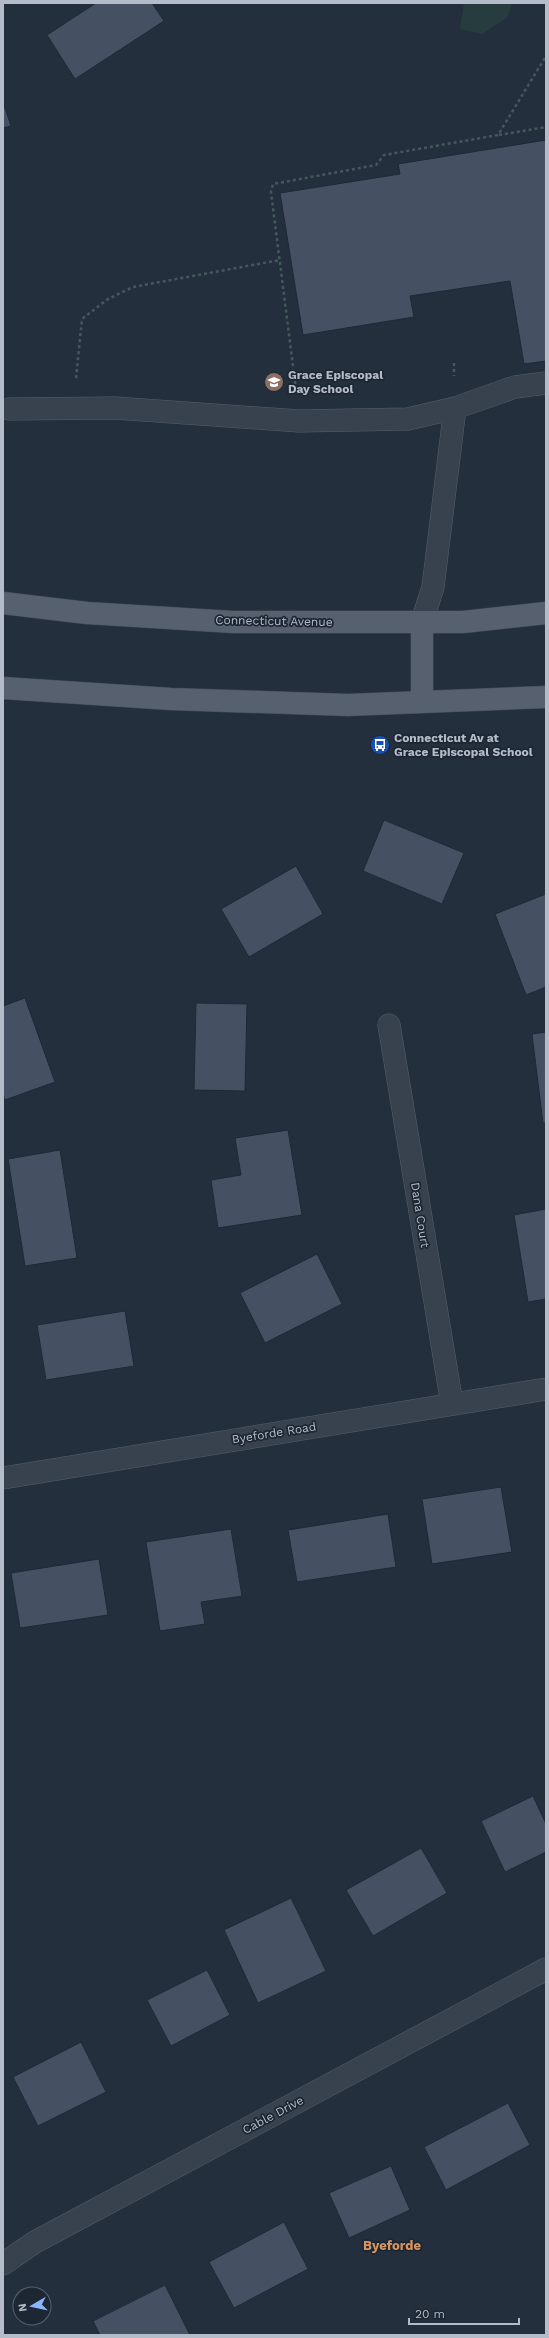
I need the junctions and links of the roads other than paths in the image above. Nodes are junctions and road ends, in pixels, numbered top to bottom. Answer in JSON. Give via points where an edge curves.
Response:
{"nodes":[{"id":1,"x":546,"y":383,"type":"edge"},
{"id":2,"x":455,"y":408,"type":"junction"},
{"id":3,"x":8,"y":410,"type":"dead end"},
{"id":4,"x":3,"y":603,"type":"edge"},
{"id":5,"x":546,"y":613,"type":"edge"},
{"id":6,"x":422,"y":622,"type":"junction"},
{"id":7,"x":3,"y":688,"type":"edge"},
{"id":8,"x":546,"y":697,"type":"edge"},
{"id":9,"x":422,"y":702,"type":"junction"},
{"id":10,"x":389,"y":1026,"type":"dead end"},
{"id":11,"x":546,"y":1389,"type":"edge"},
{"id":12,"x":452,"y":1404,"type":"junction"},
{"id":13,"x":3,"y":1478,"type":"edge"},
{"id":14,"x":546,"y":1969,"type":"edge"},
{"id":15,"x":3,"y":2264,"type":"edge"}],
"edges":[{"from":1,"to":2,"type":"street","via":[[515,387]]},
{"from":2,"to":3,"type":"street","via":[[408,419],[298,421],[114,408]]},
{"from":2,"to":6,"type":"street","via":[[433,587]]},
{"from":4,"to":6,"type":"main road","name":"Connecticut Avenue","via":[[87,613],[233,622]]},
{"from":5,"to":6,"type":"main road","name":"Connecticut Avenue","via":[[463,622]]},
{"from":6,"to":9,"type":"main road"},
{"from":7,"to":9,"type":"main road","via":[[170,699],[341,705]]},
{"from":8,"to":9,"type":"main road"},
{"from":10,"to":12,"type":"street","name":"Dana Court"},
{"from":11,"to":12,"type":"street","name":"Byeforde Road"},
{"from":12,"to":13,"type":"street","name":"Byeforde Road"},
{"from":14,"to":15,"type":"street","name":"Cable Drive","via":[[35,2242]]}]}
